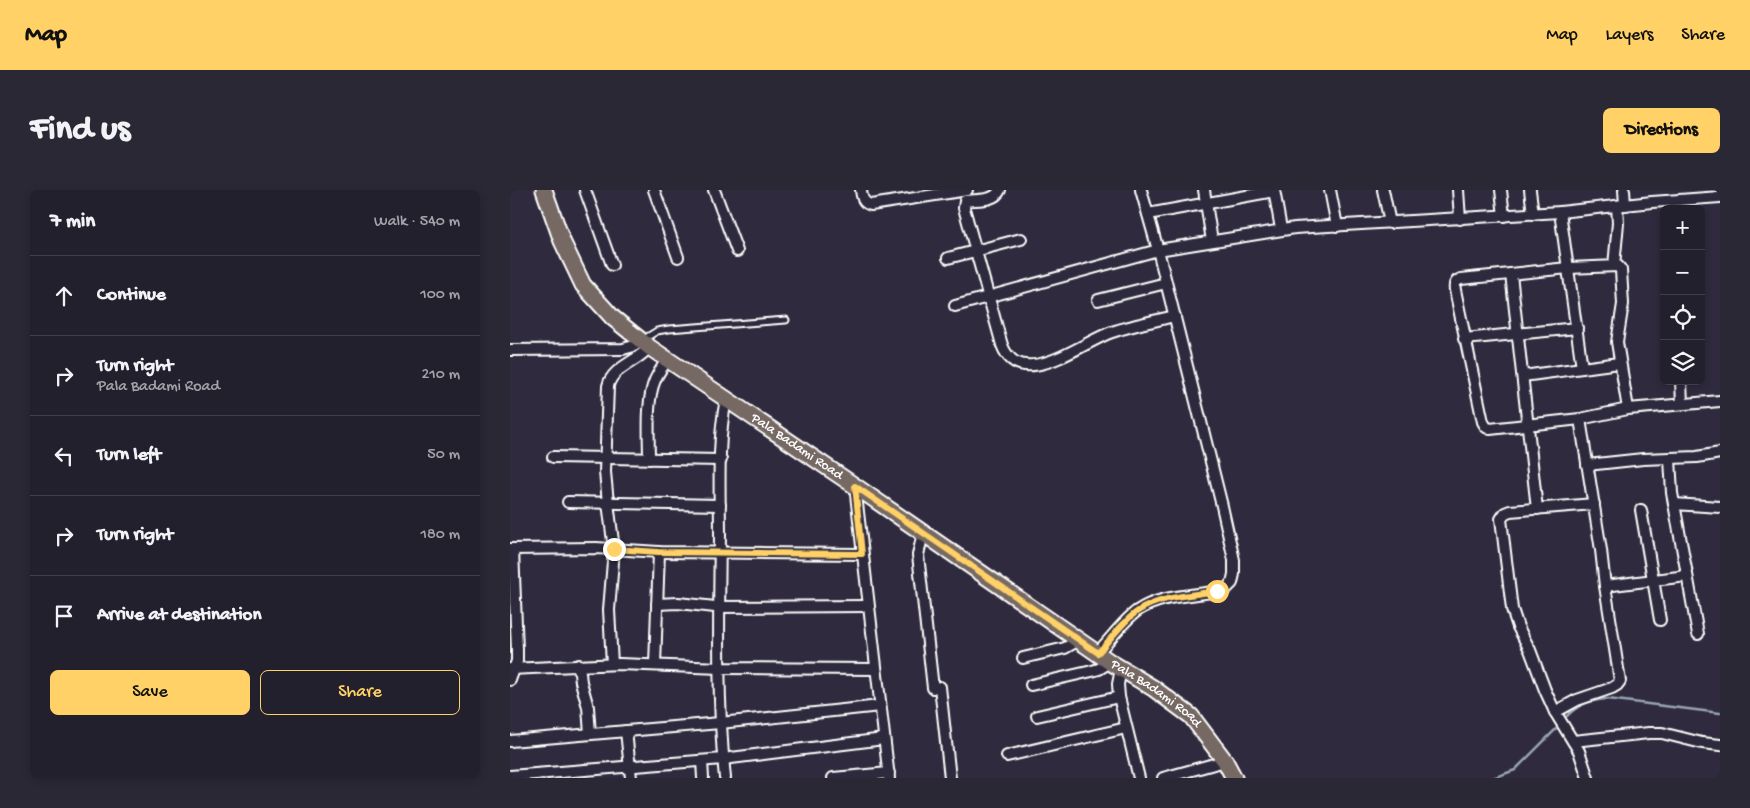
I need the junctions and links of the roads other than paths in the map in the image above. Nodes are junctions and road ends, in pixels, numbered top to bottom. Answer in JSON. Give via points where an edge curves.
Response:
{"nodes":[{"id":1,"x":544,"y":190,"type":"edge"},
{"id":2,"x":585,"y":190,"type":"edge"},
{"id":3,"x":654,"y":190,"type":"edge"},
{"id":4,"x":714,"y":190,"type":"edge"},
{"id":5,"x":860,"y":190,"type":"edge"},
{"id":6,"x":967,"y":190,"type":"edge"},
{"id":7,"x":1000,"y":190,"type":"edge"},
{"id":8,"x":1141,"y":190,"type":"edge"},
{"id":9,"x":1204,"y":190,"type":"edge"},
{"id":10,"x":1274,"y":190,"type":"edge"},
{"id":11,"x":1330,"y":190,"type":"edge"},
{"id":12,"x":1383,"y":190,"type":"edge"},
{"id":13,"x":1458,"y":190,"type":"edge"},
{"id":14,"x":1501,"y":190,"type":"edge"},
{"id":15,"x":1530,"y":190,"type":"edge"},
{"id":16,"x":1624,"y":190,"type":"edge"},
{"id":17,"x":1720,"y":196,"type":"edge"},
{"id":18,"x":1206,"y":203,"type":"junction"},
{"id":19,"x":1621,"y":205,"type":"junction"},
{"id":20,"x":1560,"y":212,"type":"junction"},
{"id":21,"x":1148,"y":214,"type":"junction"},
{"id":22,"x":1533,"y":214,"type":"junction"},
{"id":23,"x":1504,"y":216,"type":"junction"},
{"id":24,"x":1460,"y":219,"type":"junction"},
{"id":25,"x":1390,"y":223,"type":"junction"},
{"id":26,"x":1337,"y":226,"type":"junction"},
{"id":27,"x":1281,"y":230,"type":"junction"},
{"id":28,"x":1021,"y":238,"type":"dead end"},
{"id":29,"x":1212,"y":241,"type":"junction"},
{"id":30,"x":1158,"y":250,"type":"junction"},
{"id":31,"x":737,"y":251,"type":"dead end"},
{"id":32,"x":977,"y":251,"type":"junction"},
{"id":33,"x":678,"y":257,"type":"dead end"},
{"id":34,"x":948,"y":258,"type":"dead end"},
{"id":35,"x":612,"y":266,"type":"dead end"},
{"id":36,"x":1614,"y":266,"type":"junction"},
{"id":37,"x":1568,"y":268,"type":"junction"},
{"id":38,"x":1511,"y":274,"type":"junction"},
{"id":39,"x":1166,"y":284,"type":"junction"},
{"id":40,"x":990,"y":296,"type":"junction"},
{"id":41,"x":1098,"y":300,"type":"dead end"},
{"id":42,"x":955,"y":306,"type":"dead end"},
{"id":43,"x":1175,"y":316,"type":"junction"},
{"id":44,"x":786,"y":320,"type":"dead end"},
{"id":45,"x":1577,"y":328,"type":"junction"},
{"id":46,"x":1518,"y":334,"type":"junction"},
{"id":47,"x":1464,"y":339,"type":"junction"},
{"id":48,"x":645,"y":344,"type":"junction"},
{"id":49,"x":510,"y":350,"type":"edge"},
{"id":50,"x":668,"y":360,"type":"junction"},
{"id":51,"x":1620,"y":363,"type":"junction"},
{"id":52,"x":1582,"y":368,"type":"junction"},
{"id":53,"x":1523,"y":376,"type":"junction"},
{"id":54,"x":1681,"y":385,"type":"edge"},
{"id":55,"x":726,"y":399,"type":"junction"},
{"id":56,"x":1720,"y":401,"type":"edge"},
{"id":57,"x":1682,"y":404,"type":"junction"},
{"id":58,"x":1628,"y":409,"type":"junction"},
{"id":59,"x":1580,"y":419,"type":"junction"},
{"id":60,"x":1528,"y":426,"type":"junction"},
{"id":61,"x":1720,"y":453,"type":"edge"},
{"id":62,"x":553,"y":457,"type":"dead end"},
{"id":63,"x":606,"y":458,"type":"junction"},
{"id":64,"x":649,"y":459,"type":"junction"},
{"id":65,"x":1670,"y":459,"type":"junction"},
{"id":66,"x":721,"y":460,"type":"junction"},
{"id":67,"x":1587,"y":465,"type":"junction"},
{"id":68,"x":855,"y":486,"type":"junction"},
{"id":69,"x":568,"y":502,"type":"dead end"},
{"id":70,"x":608,"y":503,"type":"junction"},
{"id":71,"x":1594,"y":504,"type":"junction"},
{"id":72,"x":1674,"y":504,"type":"junction"},
{"id":73,"x":720,"y":505,"type":"junction"},
{"id":74,"x":1720,"y":507,"type":"edge"},
{"id":75,"x":1538,"y":509,"type":"junction"},
{"id":76,"x":1641,"y":510,"type":"dead end"},
{"id":77,"x":923,"y":533,"type":"junction"},
{"id":78,"x":511,"y":549,"type":"edge"},
{"id":79,"x":614,"y":549,"type":"junction"},
{"id":80,"x":658,"y":552,"type":"junction"},
{"id":81,"x":720,"y":552,"type":"junction"},
{"id":82,"x":862,"y":554,"type":"junction"},
{"id":83,"x":1687,"y":576,"type":"junction"},
{"id":84,"x":1652,"y":581,"type":"junction"},
{"id":85,"x":1605,"y":586,"type":"junction"},
{"id":86,"x":512,"y":590,"type":"edge"},
{"id":87,"x":657,"y":604,"type":"junction"},
{"id":88,"x":719,"y":606,"type":"junction"},
{"id":89,"x":868,"y":606,"type":"junction"},
{"id":90,"x":1660,"y":620,"type":"dead end"},
{"id":91,"x":513,"y":630,"type":"edge"},
{"id":92,"x":1698,"y":634,"type":"dead end"},
{"id":93,"x":1079,"y":640,"type":"junction"},
{"id":94,"x":1098,"y":653,"type":"junction"},
{"id":95,"x":1023,"y":658,"type":"dead end"},
{"id":96,"x":612,"y":664,"type":"junction"},
{"id":97,"x":579,"y":665,"type":"junction"},
{"id":98,"x":655,"y":665,"type":"junction"},
{"id":99,"x":1116,"y":665,"type":"junction"},
{"id":100,"x":720,"y":668,"type":"junction"},
{"id":101,"x":512,"y":669,"type":"edge"},
{"id":102,"x":876,"y":669,"type":"junction"},
{"id":103,"x":510,"y":680,"type":"edge"},
{"id":104,"x":1030,"y":685,"type":"dead end"},
{"id":105,"x":1120,"y":698,"type":"junction"},
{"id":106,"x":880,"y":706,"type":"junction"},
{"id":107,"x":1556,"y":712,"type":"junction"},
{"id":108,"x":1037,"y":716,"type":"dead end"},
{"id":109,"x":720,"y":724,"type":"junction"},
{"id":110,"x":1126,"y":728,"type":"junction"},
{"id":111,"x":626,"y":731,"type":"junction"},
{"id":112,"x":590,"y":734,"type":"junction"},
{"id":113,"x":884,"y":739,"type":"junction"},
{"id":114,"x":510,"y":741,"type":"edge"},
{"id":115,"x":1573,"y":741,"type":"junction"},
{"id":116,"x":1720,"y":745,"type":"edge"},
{"id":117,"x":1007,"y":756,"type":"dead end"},
{"id":118,"x":723,"y":759,"type":"junction"},
{"id":119,"x":702,"y":761,"type":"junction"},
{"id":120,"x":1225,"y":761,"type":"junction"},
{"id":121,"x":629,"y":767,"type":"junction"},
{"id":122,"x":889,"y":775,"type":"edge"},
{"id":123,"x":510,"y":776,"type":"edge"},
{"id":124,"x":630,"y":778,"type":"edge"},
{"id":125,"x":703,"y":778,"type":"edge"},
{"id":126,"x":725,"y":778,"type":"edge"},
{"id":127,"x":833,"y":778,"type":"edge"},
{"id":128,"x":950,"y":778,"type":"edge"},
{"id":129,"x":1139,"y":778,"type":"edge"},
{"id":130,"x":1163,"y":778,"type":"edge"},
{"id":131,"x":1234,"y":778,"type":"edge"},
{"id":132,"x":1588,"y":778,"type":"edge"}],
"edges":[{"from":1,"to":48,"type":"main road","name":"Pala Badami Road","via":[[562,241],[583,284],[613,318]]},
{"from":2,"to":35,"type":"street"},
{"from":3,"to":33,"type":"street"},
{"from":4,"to":31,"type":"street"},
{"from":5,"to":6,"type":"street","via":[[863,200],[871,206]]},
{"from":7,"to":32,"type":"street","via":[[993,198],[966,201],[964,204]]},
{"from":8,"to":21,"type":"street"},
{"from":9,"to":18,"type":"street"},
{"from":10,"to":18,"type":"street"},
{"from":10,"to":27,"type":"street"},
{"from":11,"to":26,"type":"street"},
{"from":12,"to":25,"type":"street"},
{"from":13,"to":24,"type":"street"},
{"from":14,"to":23,"type":"street"},
{"from":15,"to":22,"type":"street"},
{"from":16,"to":19,"type":"street"},
{"from":17,"to":19,"type":"street"},
{"from":18,"to":21,"type":"street"},
{"from":18,"to":29,"type":"street"},
{"from":19,"to":20,"type":"street"},
{"from":19,"to":36,"type":"street"},
{"from":20,"to":22,"type":"street"},
{"from":20,"to":37,"type":"street"},
{"from":21,"to":30,"type":"street"},
{"from":22,"to":23,"type":"street"},
{"from":23,"to":24,"type":"street"},
{"from":24,"to":25,"type":"street"},
{"from":25,"to":26,"type":"street"},
{"from":26,"to":27,"type":"street"},
{"from":27,"to":29,"type":"street"},
{"from":28,"to":32,"type":"street"},
{"from":29,"to":30,"type":"street"},
{"from":30,"to":39,"type":"street"},
{"from":30,"to":40,"type":"street"},
{"from":32,"to":34,"type":"street"},
{"from":32,"to":40,"type":"street"},
{"from":36,"to":37,"type":"street"},
{"from":36,"to":51,"type":"street","via":[[1620,270],[1623,304],[1617,333]]},
{"from":37,"to":38,"type":"street"},
{"from":37,"to":45,"type":"street"},
{"from":38,"to":46,"type":"street"},
{"from":38,"to":47,"type":"street","via":[[1456,281]]},
{"from":39,"to":41,"type":"street"},
{"from":39,"to":43,"type":"street"},
{"from":40,"to":42,"type":"street"},
{"from":40,"to":43,"type":"street","via":[[1005,353],[1010,359],[1027,366],[1042,364],[1112,332]]},
{"from":43,"to":94,"type":"street","via":[[1234,560],[1232,583],[1226,588],[1150,604],[1126,621]]},
{"from":44,"to":48,"type":"lane","via":[[669,329],[657,332]]},
{"from":45,"to":46,"type":"street"},
{"from":45,"to":52,"type":"street"},
{"from":46,"to":47,"type":"street"},
{"from":46,"to":53,"type":"street"},
{"from":47,"to":60,"type":"street","via":[[1486,427],[1497,430]]},
{"from":48,"to":49,"type":"street","via":[[623,349]]},
{"from":48,"to":50,"type":"main road","name":"Pala Badami Road"},
{"from":48,"to":63,"type":"street","via":[[640,357],[610,378]]},
{"from":50,"to":55,"type":"main road","name":"Pala Badami Road"},
{"from":50,"to":64,"type":"street","via":[[652,388]]},
{"from":51,"to":52,"type":"street"},
{"from":51,"to":58,"type":"street"},
{"from":52,"to":53,"type":"street"},
{"from":53,"to":60,"type":"street"},
{"from":54,"to":57,"type":"street"},
{"from":55,"to":66,"type":"street"},
{"from":55,"to":68,"type":"main road","name":"Pala Badami Road"},
{"from":56,"to":57,"type":"street"},
{"from":57,"to":58,"type":"street"},
{"from":58,"to":59,"type":"street"},
{"from":59,"to":60,"type":"street"},
{"from":59,"to":67,"type":"street"},
{"from":60,"to":75,"type":"street"},
{"from":61,"to":65,"type":"street"},
{"from":62,"to":63,"type":"street"},
{"from":63,"to":64,"type":"street"},
{"from":63,"to":70,"type":"street"},
{"from":64,"to":66,"type":"street"},
{"from":65,"to":67,"type":"street"},
{"from":65,"to":72,"type":"street"},
{"from":66,"to":73,"type":"street"},
{"from":67,"to":71,"type":"street"},
{"from":68,"to":77,"type":"main road","name":"Pala Badami Road"},
{"from":68,"to":82,"type":"street"},
{"from":69,"to":70,"type":"street"},
{"from":70,"to":73,"type":"street"},
{"from":70,"to":79,"type":"street"},
{"from":71,"to":75,"type":"street"},
{"from":71,"to":85,"type":"street"},
{"from":72,"to":74,"type":"street"},
{"from":72,"to":83,"type":"street"},
{"from":73,"to":81,"type":"street"},
{"from":75,"to":107,"type":"street","via":[[1505,513],[1501,519],[1514,619]]},
{"from":76,"to":84,"type":"street"},
{"from":77,"to":93,"type":"main road","name":"Pala Badami Road"},
{"from":77,"to":128,"type":"street","via":[[918,555]]},
{"from":78,"to":79,"type":"street"},
{"from":78,"to":86,"type":"street"},
{"from":79,"to":80,"type":"street"},
{"from":79,"to":96,"type":"street","via":[[609,610]]},
{"from":80,"to":81,"type":"street"},
{"from":80,"to":87,"type":"street"},
{"from":81,"to":82,"type":"street"},
{"from":81,"to":88,"type":"street"},
{"from":82,"to":89,"type":"street"},
{"from":83,"to":84,"type":"street"},
{"from":83,"to":92,"type":"street"},
{"from":84,"to":85,"type":"street"},
{"from":84,"to":90,"type":"street"},
{"from":85,"to":107,"type":"street","via":[[1620,681],[1612,688],[1577,700]]},
{"from":86,"to":91,"type":"street"},
{"from":87,"to":88,"type":"street"},
{"from":87,"to":98,"type":"street"},
{"from":88,"to":89,"type":"street"},
{"from":88,"to":100,"type":"street"},
{"from":89,"to":102,"type":"street"},
{"from":91,"to":101,"type":"street","via":[[517,660]]},
{"from":93,"to":94,"type":"main road","name":"Pala Badami Road"},
{"from":93,"to":95,"type":"street","via":[[1065,648]]},
{"from":94,"to":99,"type":"main road","name":"Pala Badami Road"},
{"from":96,"to":97,"type":"street"},
{"from":96,"to":98,"type":"street"},
{"from":97,"to":101,"type":"street"},
{"from":97,"to":112,"type":"street"},
{"from":98,"to":100,"type":"street"},
{"from":99,"to":104,"type":"street"},
{"from":99,"to":105,"type":"street"},
{"from":99,"to":120,"type":"main road","name":"Pala Badami Road","via":[[1191,716]]},
{"from":100,"to":102,"type":"street"},
{"from":100,"to":109,"type":"street"},
{"from":101,"to":103,"type":"street"},
{"from":102,"to":106,"type":"street"},
{"from":105,"to":108,"type":"street"},
{"from":105,"to":110,"type":"street"},
{"from":106,"to":109,"type":"street"},
{"from":106,"to":113,"type":"street"},
{"from":107,"to":115,"type":"street"},
{"from":109,"to":111,"type":"street"},
{"from":109,"to":118,"type":"street"},
{"from":110,"to":117,"type":"street"},
{"from":110,"to":129,"type":"street"},
{"from":111,"to":112,"type":"street"},
{"from":111,"to":121,"type":"street"},
{"from":112,"to":114,"type":"street"},
{"from":113,"to":118,"type":"street"},
{"from":113,"to":122,"type":"street"},
{"from":115,"to":116,"type":"street","via":[[1662,733]]},
{"from":115,"to":132,"type":"street"},
{"from":118,"to":119,"type":"street"},
{"from":118,"to":126,"type":"street"},
{"from":119,"to":121,"type":"street"},
{"from":119,"to":125,"type":"street"},
{"from":120,"to":130,"type":"street"},
{"from":120,"to":131,"type":"main road","name":"Pala Badami Road"},
{"from":121,"to":123,"type":"street"},
{"from":121,"to":124,"type":"street"},
{"from":122,"to":127,"type":"street"}]}
